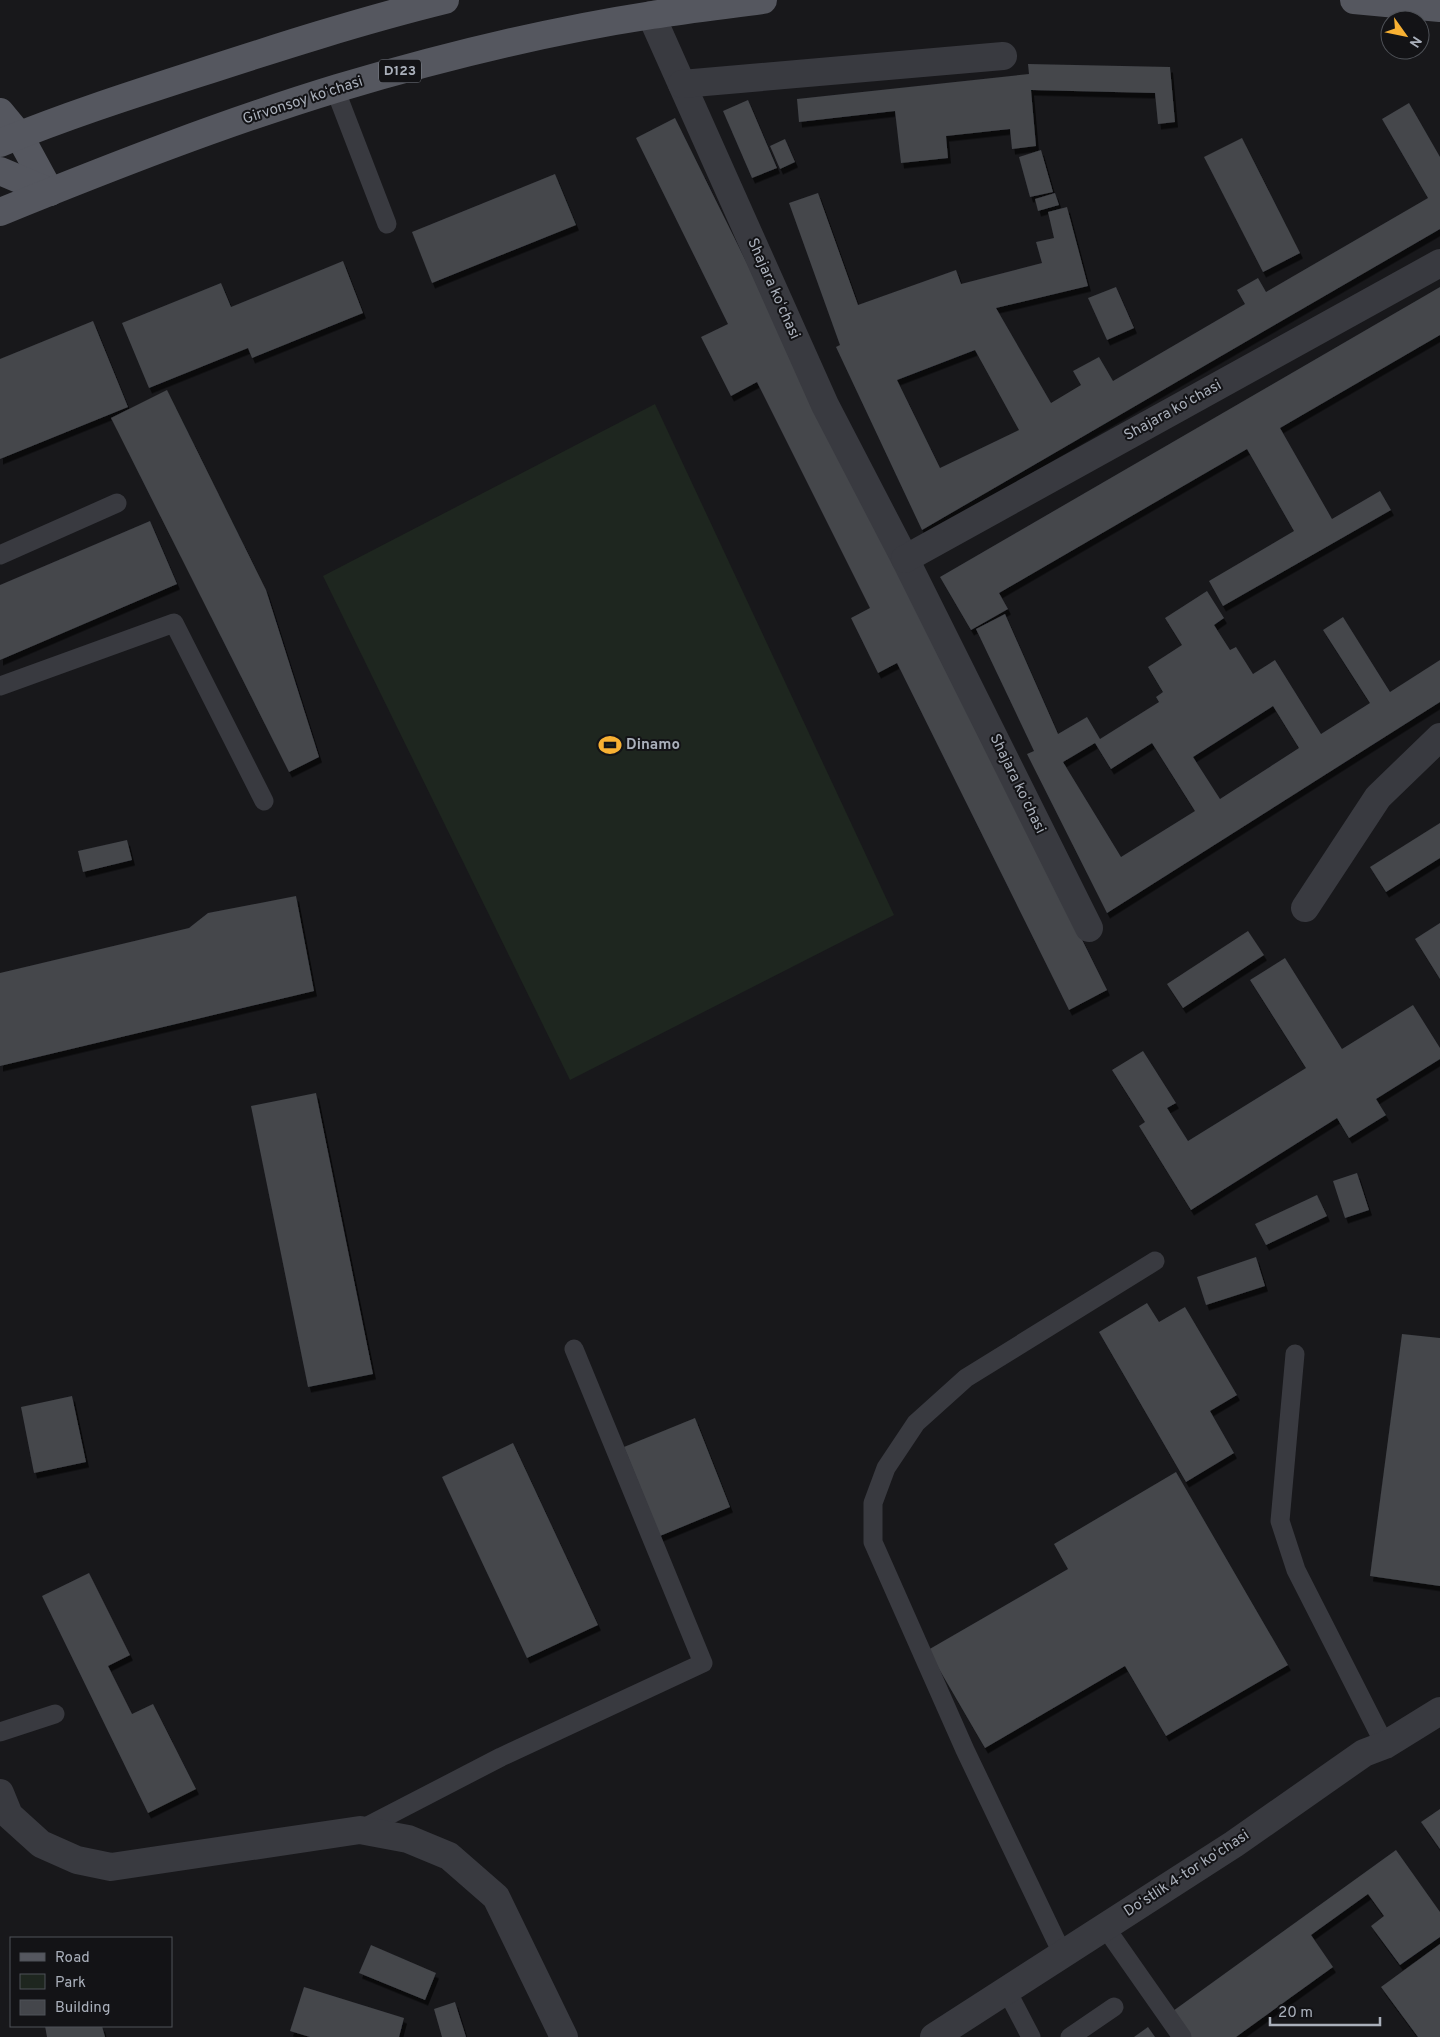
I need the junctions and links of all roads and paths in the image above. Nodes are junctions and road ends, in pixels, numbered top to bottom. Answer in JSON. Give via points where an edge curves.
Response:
{"nodes":[{"id":1,"x":445,"y":0,"type":"edge"},
{"id":2,"x":763,"y":0,"type":"edge"},
{"id":3,"x":1354,"y":0,"type":"edge"},
{"id":4,"x":1440,"y":8,"type":"edge"},
{"id":5,"x":651,"y":15,"type":"junction"},
{"id":6,"x":1003,"y":56,"type":"dead end"},
{"id":7,"x":682,"y":84,"type":"junction"},
{"id":8,"x":335,"y":89,"type":"junction"},
{"id":9,"x":0,"y":112,"type":"edge"},
{"id":10,"x":10,"y":139,"type":"edge"},
{"id":11,"x":0,"y":171,"type":"edge"},
{"id":12,"x":50,"y":192,"type":"junction"},
{"id":13,"x":0,"y":212,"type":"edge"},
{"id":14,"x":387,"y":224,"type":"dead end"},
{"id":15,"x":1440,"y":263,"type":"edge"},
{"id":16,"x":117,"y":503,"type":"dead end"},
{"id":17,"x":0,"y":555,"type":"edge"},
{"id":18,"x":905,"y":559,"type":"junction"},
{"id":19,"x":0,"y":686,"type":"edge"},
{"id":20,"x":1440,"y":737,"type":"edge"},
{"id":21,"x":264,"y":801,"type":"dead end"},
{"id":22,"x":1305,"y":908,"type":"dead end"},
{"id":23,"x":1089,"y":928,"type":"dead end"},
{"id":24,"x":1154,"y":1262,"type":"dead end"},
{"id":25,"x":574,"y":1349,"type":"dead end"},
{"id":26,"x":1294,"y":1354,"type":"dead end"},
{"id":27,"x":1440,"y":1711,"type":"edge"},
{"id":28,"x":55,"y":1714,"type":"dead end"},
{"id":29,"x":0,"y":1732,"type":"edge"},
{"id":30,"x":1385,"y":1744,"type":"junction"},
{"id":31,"x":0,"y":1793,"type":"edge"},
{"id":32,"x":360,"y":1830,"type":"junction"},
{"id":33,"x":1105,"y":1927,"type":"junction"},
{"id":34,"x":1062,"y":1953,"type":"junction"},
{"id":35,"x":1006,"y":1989,"type":"junction"},
{"id":36,"x":1114,"y":2007,"type":"dead end"},
{"id":37,"x":564,"y":2037,"type":"edge"},
{"id":38,"x":934,"y":2037,"type":"edge"},
{"id":39,"x":1031,"y":2037,"type":"edge"},
{"id":40,"x":1070,"y":2037,"type":"edge"},
{"id":41,"x":1182,"y":2037,"type":"edge"}],
"edges":[{"from":1,"to":10,"type":"main road","via":[[250,56]]},
{"from":2,"to":5,"type":"main road","name":"Girvonsoy koʻchasi","number":"D123"},
{"from":3,"to":4,"type":"main road"},
{"from":5,"to":7,"type":"street","name":"Shajara koʻchasi"},
{"from":5,"to":8,"type":"main road","name":"Girvonsoy koʻchasi","number":"D123","via":[[483,50]]},
{"from":6,"to":7,"type":"street"},
{"from":7,"to":18,"type":"street","name":"Shajara koʻchasi","via":[[825,405]]},
{"from":8,"to":12,"type":"main road","name":"Girvonsoy koʻchasi","number":"D123"},
{"from":8,"to":14,"type":"lane"},
{"from":9,"to":10,"type":"main road"},
{"from":10,"to":12,"type":"main road"},
{"from":11,"to":12,"type":"main road"},
{"from":12,"to":13,"type":"main road","name":"Girvonsoy koʻchasi","number":"D123"},
{"from":15,"to":18,"type":"street","name":"Shajara koʻchasi"},
{"from":16,"to":17,"type":"lane"},
{"from":18,"to":23,"type":"street","name":"Shajara koʻchasi"},
{"from":19,"to":21,"type":"lane","via":[[174,623]]},
{"from":20,"to":22,"type":"street","via":[[1378,797]]},
{"from":24,"to":34,"type":"lane","via":[[966,1378],[916,1423],[886,1468],[873,1503],[873,1542]]},
{"from":25,"to":32,"type":"lane","via":[[703,1663],[501,1757]]},
{"from":26,"to":30,"type":"lane","via":[[1280,1521],[1296,1570]]},
{"from":27,"to":30,"type":"street","name":"Doʻstlik 4-tor koʻchasi"},
{"from":28,"to":29,"type":"lane"},
{"from":30,"to":33,"type":"street","name":"Doʻstlik 4-tor koʻchasi","via":[[1364,1753],[1234,1844]]},
{"from":31,"to":32,"type":"street","via":[[9,1815],[41,1844],[76,1860],[111,1867]]},
{"from":32,"to":37,"type":"street","via":[[408,1839],[450,1856],[496,1897]]},
{"from":33,"to":34,"type":"street","name":"Doʻstlik 4-tor koʻchasi"},
{"from":33,"to":41,"type":"lane"},
{"from":34,"to":35,"type":"street","name":"Doʻstlik 4-tor koʻchasi"},
{"from":35,"to":38,"type":"street","name":"Doʻstlik 4-tor koʻchasi"},
{"from":35,"to":39,"type":"lane"},
{"from":36,"to":40,"type":"lane"}]}
